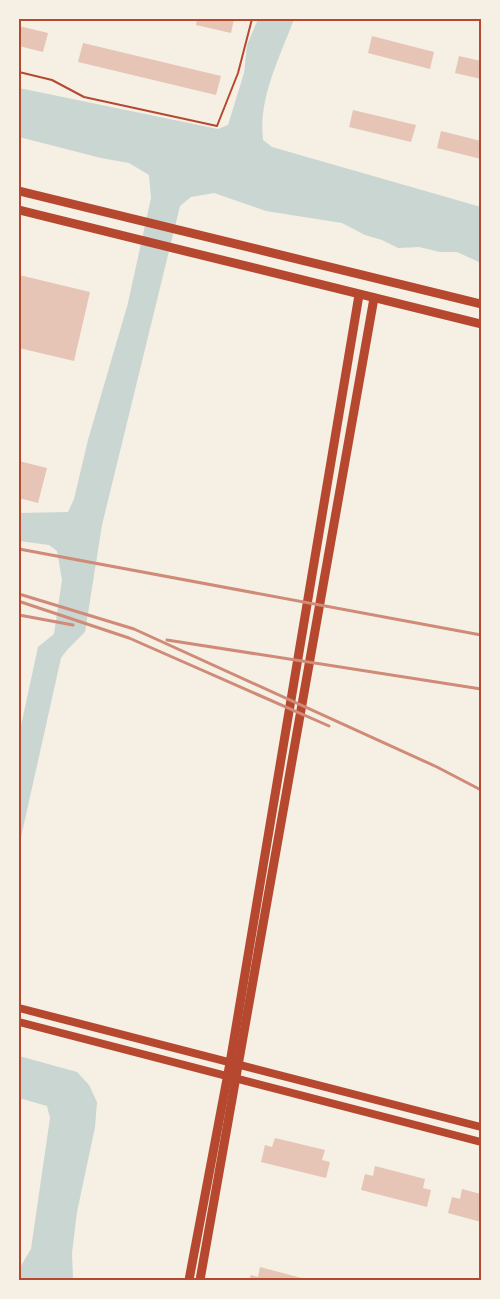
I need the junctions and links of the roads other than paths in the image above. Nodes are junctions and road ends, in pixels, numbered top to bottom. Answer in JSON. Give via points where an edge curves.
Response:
{"nodes":[{"id":1,"x":19,"y":191,"type":"edge"},
{"id":2,"x":19,"y":210,"type":"edge"},
{"id":3,"x":359,"y":294,"type":"junction"},
{"id":4,"x":374,"y":298,"type":"junction"},
{"id":5,"x":481,"y":304,"type":"edge"},
{"id":6,"x":481,"y":324,"type":"edge"},
{"id":7,"x":19,"y":1008,"type":"edge"},
{"id":8,"x":19,"y":1022,"type":"edge"},
{"id":9,"x":234,"y":1064,"type":"junction"},
{"id":10,"x":231,"y":1079,"type":"junction"},
{"id":11,"x":481,"y":1127,"type":"edge"},
{"id":12,"x":220,"y":1139,"type":"junction"},
{"id":13,"x":481,"y":1142,"type":"edge"},
{"id":14,"x":188,"y":1280,"type":"edge"},
{"id":15,"x":200,"y":1280,"type":"edge"}],
"edges":[{"from":1,"to":5,"type":"main road"},
{"from":2,"to":3,"type":"main road"},
{"from":3,"to":4,"type":"main road"},
{"from":3,"to":9,"type":"main road"},
{"from":4,"to":6,"type":"main road"},
{"from":4,"to":9,"type":"main road"},
{"from":7,"to":9,"type":"street"},
{"from":8,"to":10,"type":"street"},
{"from":9,"to":10,"type":"main road"},
{"from":9,"to":11,"type":"street"},
{"from":10,"to":12,"type":"main road"},
{"from":10,"to":13,"type":"street"},
{"from":12,"to":14,"type":"main road"},
{"from":12,"to":15,"type":"main road"}]}
